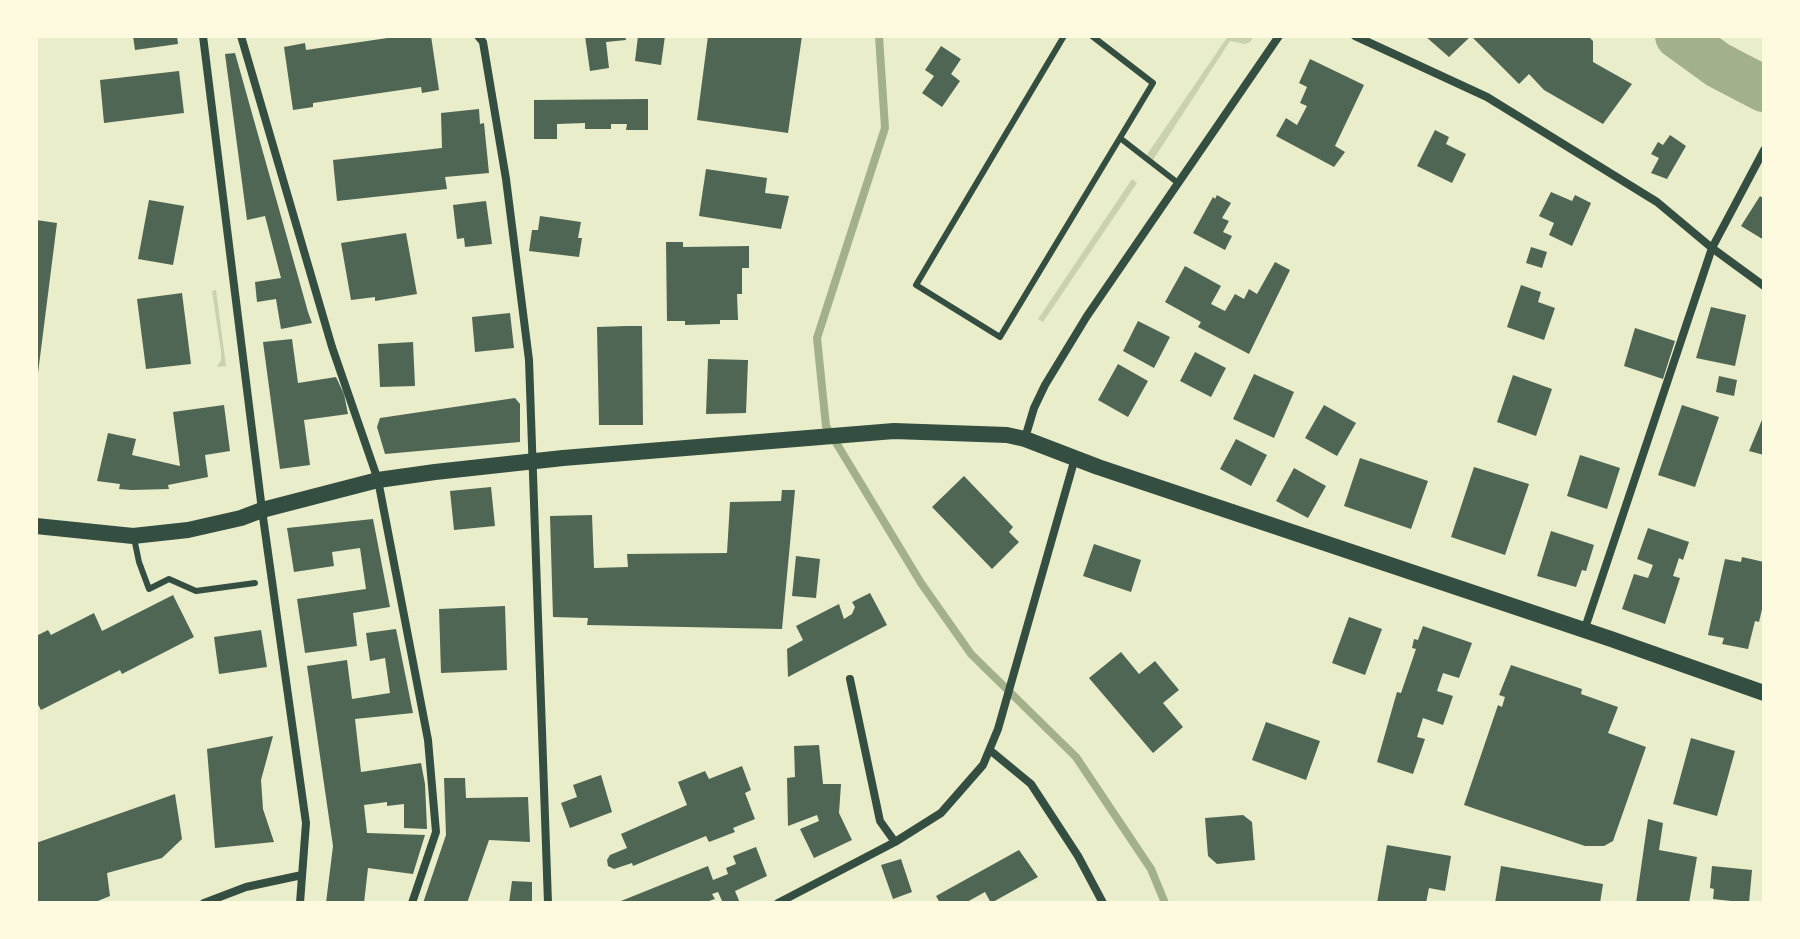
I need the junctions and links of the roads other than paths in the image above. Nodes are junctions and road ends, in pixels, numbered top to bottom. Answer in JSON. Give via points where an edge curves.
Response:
{"nodes":[{"id":1,"x":203,"y":36,"type":"edge"},
{"id":2,"x":241,"y":36,"type":"edge"},
{"id":3,"x":478,"y":36,"type":"edge"},
{"id":4,"x":1064,"y":36,"type":"edge"},
{"id":5,"x":1092,"y":36,"type":"edge"},
{"id":6,"x":1279,"y":36,"type":"edge"},
{"id":7,"x":1355,"y":36,"type":"edge"},
{"id":8,"x":1120,"y":138,"type":"junction"},
{"id":9,"x":1764,"y":150,"type":"edge"},
{"id":10,"x":1178,"y":183,"type":"junction"},
{"id":11,"x":1712,"y":248,"type":"junction"},
{"id":12,"x":1764,"y":286,"type":"edge"},
{"id":13,"x":1025,"y":439,"type":"junction"},
{"id":14,"x":1075,"y":458,"type":"junction"},
{"id":15,"x":534,"y":462,"type":"junction"},
{"id":16,"x":378,"y":480,"type":"junction"},
{"id":17,"x":262,"y":510,"type":"junction"},
{"id":18,"x":36,"y":526,"type":"edge"},
{"id":19,"x":133,"y":536,"type":"junction"},
{"id":20,"x":255,"y":583,"type":"dead end"},
{"id":21,"x":1584,"y":631,"type":"junction"},
{"id":22,"x":850,"y":679,"type":"dead end"},
{"id":23,"x":1764,"y":693,"type":"edge"},
{"id":24,"x":991,"y":751,"type":"junction"},
{"id":25,"x":895,"y":842,"type":"junction"},
{"id":26,"x":302,"y":875,"type":"junction"},
{"id":27,"x":204,"y":903,"type":"edge"},
{"id":28,"x":300,"y":903,"type":"edge"},
{"id":29,"x":412,"y":903,"type":"edge"},
{"id":30,"x":548,"y":903,"type":"edge"},
{"id":31,"x":778,"y":903,"type":"edge"},
{"id":32,"x":1103,"y":903,"type":"edge"}],
"edges":[{"from":1,"to":17,"type":"street"},
{"from":2,"to":16,"type":"street","via":[[332,347]]},
{"from":3,"to":15,"type":"street","via":[[506,179],[529,360]]},
{"from":4,"to":8,"type":"lane","via":[[916,285],[1000,337]]},
{"from":5,"to":8,"type":"lane","via":[[1153,83]]},
{"from":6,"to":10,"type":"street"},
{"from":7,"to":11,"type":"street","via":[[1487,97],[1657,202]]},
{"from":8,"to":10,"type":"lane"},
{"from":9,"to":11,"type":"street"},
{"from":10,"to":13,"type":"street","via":[[1052,374]]},
{"from":11,"to":12,"type":"street"},
{"from":11,"to":21,"type":"street"},
{"from":13,"to":14,"type":"main road"},
{"from":13,"to":15,"type":"main road","via":[[894,431]]},
{"from":14,"to":21,"type":"main road"},
{"from":14,"to":24,"type":"street"},
{"from":15,"to":16,"type":"main road"},
{"from":15,"to":30,"type":"street"},
{"from":16,"to":17,"type":"main road"},
{"from":16,"to":29,"type":"street","via":[[428,740],[436,832]]},
{"from":17,"to":19,"type":"main road","via":[[188,530]]},
{"from":17,"to":26,"type":"street","via":[[306,823]]},
{"from":18,"to":19,"type":"main road"},
{"from":19,"to":20,"type":"lane","via":[[149,589],[169,579],[196,591]]},
{"from":21,"to":23,"type":"main road"},
{"from":22,"to":25,"type":"street","via":[[880,821]]},
{"from":24,"to":25,"type":"street","via":[[941,813]]},
{"from":24,"to":32,"type":"street","via":[[1031,784]]},
{"from":25,"to":31,"type":"street"},
{"from":26,"to":27,"type":"street"},
{"from":26,"to":28,"type":"street"}]}
